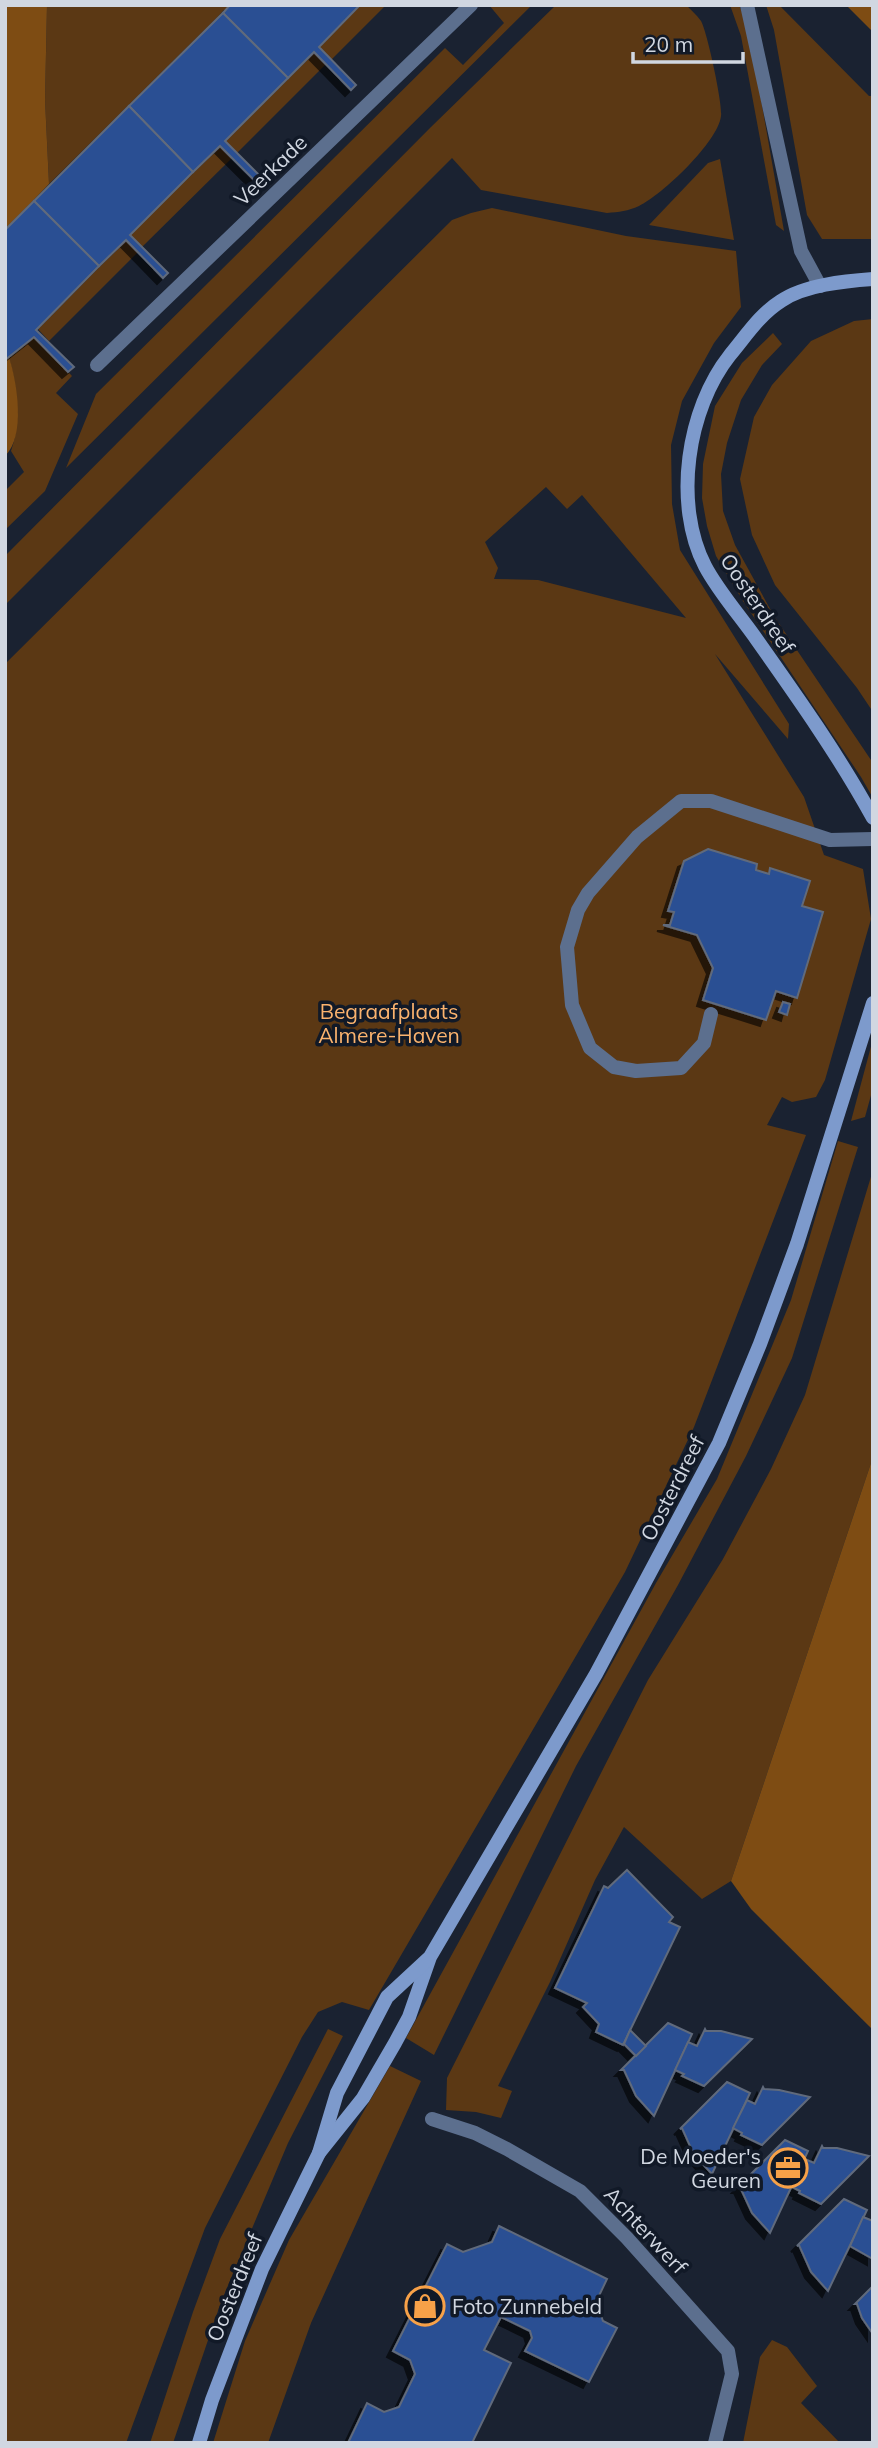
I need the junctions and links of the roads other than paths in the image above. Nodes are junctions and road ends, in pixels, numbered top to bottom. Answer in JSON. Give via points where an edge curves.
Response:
{"nodes":[{"id":1,"x":471,"y":5,"type":"edge"},
{"id":2,"x":747,"y":5,"type":"edge"},
{"id":3,"x":873,"y":279,"type":"edge"},
{"id":4,"x":820,"y":286,"type":"junction"},
{"id":5,"x":97,"y":365,"type":"dead end"},
{"id":6,"x":873,"y":818,"type":"edge"},
{"id":7,"x":873,"y":839,"type":"edge"},
{"id":8,"x":873,"y":1003,"type":"edge"},
{"id":9,"x":711,"y":1014,"type":"dead end"},
{"id":10,"x":430,"y":1957,"type":"junction"},
{"id":11,"x":432,"y":2119,"type":"dead end"},
{"id":12,"x":319,"y":2153,"type":"junction"},
{"id":13,"x":199,"y":2443,"type":"edge"},
{"id":14,"x":715,"y":2443,"type":"edge"}],
"edges":[{"from":1,"to":5,"type":"street","name":"Veerkade"},
{"from":2,"to":4,"type":"street","via":[[801,251]]},
{"from":3,"to":4,"type":"main road","name":"Oosterdreef"},
{"from":4,"to":6,"type":"main road","name":"Oosterdreef","via":[[782,300],[759,319],[717,372],[692,441],[688,499],[705,566],[798,699]]},
{"from":7,"to":9,"type":"street","via":[[830,840],[711,801],[681,801],[637,836],[578,910],[567,947],[572,1005],[590,1048],[614,1067],[636,1071],[681,1068],[705,1043]]},
{"from":8,"to":10,"type":"main road","name":"Oosterdreef","via":[[797,1244],[719,1443],[596,1674]]},
{"from":10,"to":12,"type":"main road","name":"Oosterdreef","via":[[395,2043],[363,2098]]},
{"from":10,"to":12,"type":"main road","name":"Oosterdreef","via":[[387,1997],[337,2093]]},
{"from":11,"to":14,"type":"street","name":"Achterwerf","via":[[475,2133],[580,2191],[728,2351],[732,2374]]},
{"from":12,"to":13,"type":"main road","name":"Oosterdreef","via":[[262,2269]]}]}
